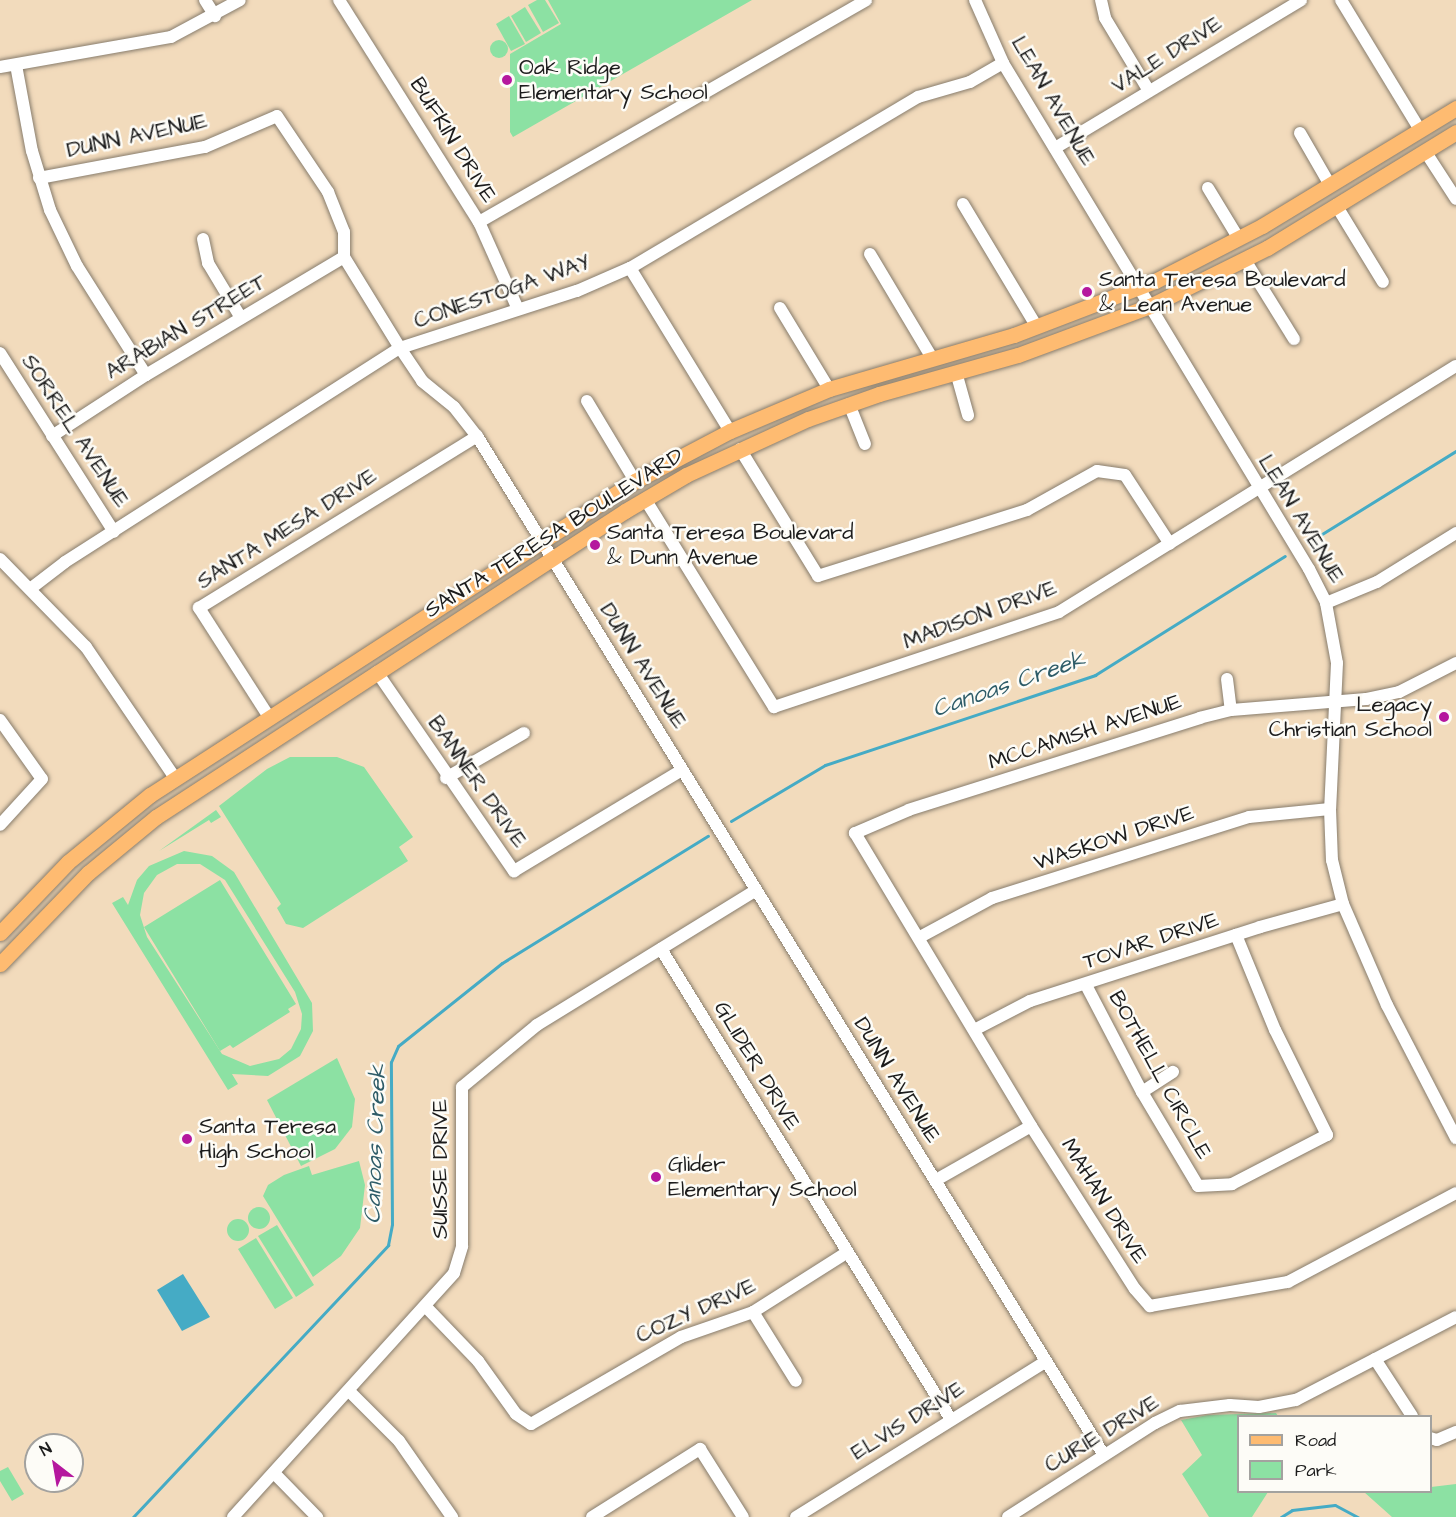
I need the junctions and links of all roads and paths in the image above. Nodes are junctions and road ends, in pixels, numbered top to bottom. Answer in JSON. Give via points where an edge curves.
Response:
{"nodes":[{"id":1,"x":206,"y":0,"type":"edge"},
{"id":2,"x":240,"y":0,"type":"edge"},
{"id":3,"x":339,"y":0,"type":"edge"},
{"id":4,"x":866,"y":0,"type":"edge"},
{"id":5,"x":975,"y":0,"type":"edge"},
{"id":6,"x":1101,"y":0,"type":"edge"},
{"id":7,"x":1301,"y":0,"type":"edge"},
{"id":8,"x":1341,"y":0,"type":"edge"},
{"id":9,"x":215,"y":16,"type":"junction"},
{"id":10,"x":1004,"y":63,"type":"junction"},
{"id":11,"x":16,"y":65,"type":"junction"},
{"id":12,"x":0,"y":67,"type":"edge"},
{"id":13,"x":1149,"y":91,"type":"junction"},
{"id":14,"x":1456,"y":108,"type":"edge"},
{"id":15,"x":1420,"y":130,"type":"junction"},
{"id":16,"x":1456,"y":132,"type":"edge"},
{"id":17,"x":1300,"y":133,"type":"dead end"},
{"id":18,"x":1055,"y":148,"type":"junction"},
{"id":19,"x":1425,"y":151,"type":"junction"},
{"id":20,"x":39,"y":178,"type":"junction"},
{"id":21,"x":1330,"y":185,"type":"junction"},
{"id":22,"x":1208,"y":188,"type":"dead end"},
{"id":23,"x":1456,"y":199,"type":"edge"},
{"id":24,"x":963,"y":204,"type":"dead end"},
{"id":25,"x":1336,"y":205,"type":"junction"},
{"id":26,"x":479,"y":222,"type":"junction"},
{"id":27,"x":203,"y":239,"type":"dead end"},
{"id":28,"x":1239,"y":239,"type":"junction"},
{"id":29,"x":870,"y":254,"type":"dead end"},
{"id":30,"x":344,"y":257,"type":"junction"},
{"id":31,"x":1245,"y":260,"type":"junction"},
{"id":32,"x":630,"y":268,"type":"junction"},
{"id":33,"x":1383,"y":282,"type":"dead end"},
{"id":34,"x":1140,"y":288,"type":"junction"},
{"id":35,"x":1150,"y":306,"type":"junction"},
{"id":36,"x":780,"y":308,"type":"dead end"},
{"id":37,"x":518,"y":309,"type":"junction"},
{"id":38,"x":241,"y":318,"type":"junction"},
{"id":39,"x":1037,"y":327,"type":"junction"},
{"id":40,"x":1294,"y":339,"type":"dead end"},
{"id":41,"x":400,"y":348,"type":"junction"},
{"id":42,"x":0,"y":352,"type":"edge"},
{"id":43,"x":932,"y":358,"type":"junction"},
{"id":44,"x":1456,"y":366,"type":"edge"},
{"id":45,"x":956,"y":372,"type":"junction"},
{"id":46,"x":146,"y":375,"type":"junction"},
{"id":47,"x":830,"y":389,"type":"junction"},
{"id":48,"x":587,"y":401,"type":"dead end"},
{"id":49,"x":849,"y":404,"type":"junction"},
{"id":50,"x":968,"y":415,"type":"dead end"},
{"id":51,"x":730,"y":430,"type":"junction"},
{"id":52,"x":477,"y":435,"type":"junction"},
{"id":53,"x":52,"y":436,"type":"junction"},
{"id":54,"x":865,"y":444,"type":"dead end"},
{"id":55,"x":740,"y":449,"type":"junction"},
{"id":56,"x":635,"y":481,"type":"junction"},
{"id":57,"x":1258,"y":487,"type":"junction"},
{"id":58,"x":645,"y":499,"type":"junction"},
{"id":59,"x":114,"y":532,"type":"junction"},
{"id":60,"x":1456,"y":533,"type":"edge"},
{"id":61,"x":541,"y":541,"type":"junction"},
{"id":62,"x":1170,"y":544,"type":"junction"},
{"id":63,"x":552,"y":558,"type":"junction"},
{"id":64,"x":0,"y":559,"type":"edge"},
{"id":65,"x":30,"y":589,"type":"junction"},
{"id":66,"x":1326,"y":603,"type":"junction"},
{"id":67,"x":1456,"y":663,"type":"edge"},
{"id":68,"x":377,"y":672,"type":"junction"},
{"id":69,"x":1227,"y":679,"type":"dead end"},
{"id":70,"x":1336,"y":700,"type":"junction"},
{"id":71,"x":1231,"y":710,"type":"junction"},
{"id":72,"x":269,"y":717,"type":"junction"},
{"id":73,"x":0,"y":720,"type":"edge"},
{"id":74,"x":524,"y":733,"type":"dead end"},
{"id":75,"x":682,"y":770,"type":"junction"},
{"id":76,"x":175,"y":778,"type":"junction"},
{"id":77,"x":446,"y":778,"type":"junction"},
{"id":78,"x":1330,"y":809,"type":"junction"},
{"id":79,"x":0,"y":825,"type":"edge"},
{"id":80,"x":855,"y":833,"type":"joint"},
{"id":81,"x":754,"y":891,"type":"junction"},
{"id":82,"x":1342,"y":904,"type":"junction"},
{"id":83,"x":0,"y":933,"type":"edge"},
{"id":84,"x":1236,"y":935,"type":"junction"},
{"id":85,"x":920,"y":938,"type":"junction"},
{"id":86,"x":661,"y":949,"type":"junction"},
{"id":87,"x":0,"y":964,"type":"edge"},
{"id":88,"x":1086,"y":985,"type":"junction"},
{"id":89,"x":976,"y":1029,"type":"junction"},
{"id":90,"x":1173,"y":1072,"type":"dead end"},
{"id":91,"x":1142,"y":1092,"type":"junction"},
{"id":92,"x":1031,"y":1125,"type":"junction"},
{"id":93,"x":1456,"y":1138,"type":"edge"},
{"id":94,"x":936,"y":1180,"type":"junction"},
{"id":95,"x":1456,"y":1193,"type":"edge"},
{"id":96,"x":846,"y":1253,"type":"junction"},
{"id":97,"x":427,"y":1308,"type":"junction"},
{"id":98,"x":753,"y":1312,"type":"junction"},
{"id":99,"x":1456,"y":1317,"type":"edge"},
{"id":100,"x":1375,"y":1359,"type":"junction"},
{"id":101,"x":1045,"y":1362,"type":"junction"},
{"id":102,"x":796,"y":1381,"type":"dead end"},
{"id":103,"x":350,"y":1392,"type":"junction"},
{"id":104,"x":1411,"y":1415,"type":"edge"},
{"id":105,"x":951,"y":1418,"type":"junction"},
{"id":106,"x":1456,"y":1432,"type":"edge"},
{"id":107,"x":1432,"y":1438,"type":"edge"},
{"id":108,"x":1104,"y":1455,"type":"junction"},
{"id":109,"x":274,"y":1473,"type":"junction"},
{"id":110,"x":233,"y":1517,"type":"edge"},
{"id":111,"x":317,"y":1517,"type":"edge"},
{"id":112,"x":452,"y":1517,"type":"edge"},
{"id":113,"x":592,"y":1517,"type":"edge"},
{"id":114,"x":743,"y":1517,"type":"edge"},
{"id":115,"x":796,"y":1517,"type":"edge"},
{"id":116,"x":1008,"y":1517,"type":"edge"}],
"edges":[{"from":1,"to":9,"type":"street"},
{"from":2,"to":9,"type":"street"},
{"from":3,"to":26,"type":"street","name":"BUFKIN DRIVE"},
{"from":4,"to":26,"type":"street"},
{"from":5,"to":10,"type":"street","name":"LEAN AVENUE"},
{"from":6,"to":13,"type":"street","via":[[1106,18]]},
{"from":7,"to":13,"type":"street","name":"VALE DRIVE"},
{"from":8,"to":15,"type":"street"},
{"from":9,"to":11,"type":"street","via":[[152,42]]},
{"from":10,"to":18,"type":"street","name":"LEAN AVENUE"},
{"from":10,"to":32,"type":"street","name":"CONESTOGA WAY","via":[[970,82],[918,97]]},
{"from":11,"to":12,"type":"street"},
{"from":11,"to":20,"type":"street"},
{"from":13,"to":18,"type":"street","name":"VALE DRIVE"},
{"from":14,"to":15,"type":"main road","name":"SANTA TERESA BOULEVARD"},
{"from":15,"to":21,"type":"main road","name":"SANTA TERESA BOULEVARD"},
{"from":16,"to":19,"type":"main road","name":"SANTA TERESA BOULEVARD"},
{"from":17,"to":21,"type":"street"},
{"from":18,"to":34,"type":"street","name":"LEAN AVENUE"},
{"from":19,"to":23,"type":"street"},
{"from":19,"to":25,"type":"main road","name":"SANTA TERESA BOULEVARD"},
{"from":20,"to":30,"type":"street","name":"DUNN AVENUE","via":[[205,147],[277,116],[338,212],[344,232]]},
{"from":20,"to":46,"type":"street","via":[[63,239]]},
{"from":21,"to":28,"type":"main road","name":"SANTA TERESA BOULEVARD"},
{"from":22,"to":28,"type":"street"},
{"from":24,"to":39,"type":"street"},
{"from":25,"to":31,"type":"main road","name":"SANTA TERESA BOULEVARD"},
{"from":25,"to":33,"type":"street"},
{"from":26,"to":37,"type":"street","name":"BUFKIN DRIVE"},
{"from":27,"to":38,"type":"street","via":[[208,263]]},
{"from":28,"to":34,"type":"main road","name":"SANTA TERESA BOULEVARD"},
{"from":29,"to":43,"type":"street"},
{"from":30,"to":38,"type":"street","name":"ARABIAN STREET"},
{"from":30,"to":41,"type":"street","name":"DUNN AVENUE"},
{"from":31,"to":35,"type":"main road","name":"SANTA TERESA BOULEVARD"},
{"from":31,"to":40,"type":"street"},
{"from":32,"to":37,"type":"street","name":"CONESTOGA WAY","via":[[577,291]]},
{"from":32,"to":51,"type":"street"},
{"from":34,"to":35,"type":"street","name":"LEAN AVENUE"},
{"from":34,"to":39,"type":"main road","name":"SANTA TERESA BOULEVARD"},
{"from":35,"to":45,"type":"main road","name":"SANTA TERESA BOULEVARD","via":[[1052,344]]},
{"from":35,"to":57,"type":"street","name":"LEAN AVENUE"},
{"from":36,"to":47,"type":"street"},
{"from":37,"to":41,"type":"street","name":"CONESTOGA WAY"},
{"from":38,"to":46,"type":"street","name":"ARABIAN STREET"},
{"from":39,"to":43,"type":"main road","name":"SANTA TERESA BOULEVARD"},
{"from":41,"to":52,"type":"street","name":"DUNN AVENUE","via":[[422,381],[454,407]]},
{"from":41,"to":59,"type":"street","name":"CONESTOGA WAY"},
{"from":42,"to":53,"type":"street","name":"SORREL AVENUE"},
{"from":43,"to":47,"type":"main road","name":"SANTA TERESA BOULEVARD"},
{"from":44,"to":57,"type":"street","name":"MADISON DRIVE"},
{"from":45,"to":49,"type":"main road","name":"SANTA TERESA BOULEVARD"},
{"from":45,"to":50,"type":"street"},
{"from":46,"to":53,"type":"street","name":"ARABIAN STREET"},
{"from":47,"to":51,"type":"main road","name":"SANTA TERESA BOULEVARD"},
{"from":48,"to":56,"type":"street"},
{"from":49,"to":54,"type":"street"},
{"from":49,"to":55,"type":"main road","name":"SANTA TERESA BOULEVARD"},
{"from":51,"to":56,"type":"main road","name":"SANTA TERESA BOULEVARD"},
{"from":52,"to":61,"type":"street","name":"DUNN AVENUE"},
{"from":52,"to":72,"type":"street","name":"SANTA MESA DRIVE","via":[[200,608]]},
{"from":53,"to":59,"type":"street","name":"SORREL AVENUE"},
{"from":55,"to":58,"type":"main road","name":"SANTA TERESA BOULEVARD"},
{"from":55,"to":62,"type":"street","via":[[818,576],[1027,510],[1097,471],[1125,475]]},
{"from":56,"to":61,"type":"main road","name":"SANTA TERESA BOULEVARD"},
{"from":57,"to":62,"type":"street","name":"MADISON DRIVE"},
{"from":57,"to":66,"type":"street","name":"LEAN AVENUE"},
{"from":58,"to":62,"type":"street","name":"MADISON DRIVE","via":[[774,707],[1059,612]]},
{"from":58,"to":63,"type":"main road","name":"SANTA TERESA BOULEVARD"},
{"from":59,"to":65,"type":"street","name":"CONESTOGA WAY"},
{"from":60,"to":66,"type":"street","via":[[1377,582]]},
{"from":61,"to":63,"type":"street","name":"DUNN AVENUE"},
{"from":61,"to":72,"type":"main road","name":"SANTA TERESA BOULEVARD"},
{"from":63,"to":68,"type":"main road","name":"SANTA TERESA BOULEVARD"},
{"from":63,"to":75,"type":"street","name":"DUNN AVENUE"},
{"from":64,"to":65,"type":"street"},
{"from":65,"to":76,"type":"street","via":[[86,647]]},
{"from":66,"to":70,"type":"street","name":"LEAN AVENUE","via":[[1337,663]]},
{"from":67,"to":70,"type":"street","name":"MCCAMISH AVENUE","via":[[1398,692]]},
{"from":68,"to":77,"type":"street","name":"BANNER DRIVE"},
{"from":68,"to":87,"type":"main road","name":"SANTA TERESA BOULEVARD","via":[[134,833],[72,888]]},
{"from":69,"to":71,"type":"street"},
{"from":70,"to":71,"type":"street","name":"MCCAMISH AVENUE"},
{"from":70,"to":78,"type":"street","name":"LEAN AVENUE"},
{"from":71,"to":80,"type":"street","name":"MCCAMISH AVENUE","via":[[909,810]]},
{"from":72,"to":76,"type":"main road","name":"SANTA TERESA BOULEVARD"},
{"from":73,"to":79,"type":"street","via":[[42,779]]},
{"from":74,"to":77,"type":"street"},
{"from":75,"to":77,"type":"street","name":"BANNER DRIVE","via":[[514,871]]},
{"from":75,"to":81,"type":"street","name":"DUNN AVENUE"},
{"from":76,"to":83,"type":"main road","name":"SANTA TERESA BOULEVARD","via":[[91,841]]},
{"from":78,"to":82,"type":"street","name":"LEAN AVENUE","via":[[1332,860]]},
{"from":78,"to":85,"type":"street","name":"WASKOW DRIVE","via":[[1249,817],[992,898]]},
{"from":80,"to":85,"type":"street","name":"MAHAN DRIVE"},
{"from":81,"to":86,"type":"street","name":"SUISSE DRIVE"},
{"from":81,"to":94,"type":"street","name":"DUNN AVENUE"},
{"from":82,"to":84,"type":"street","name":"TOVAR DRIVE"},
{"from":82,"to":93,"type":"street","name":"LEAN AVENUE","via":[[1387,1005]]},
{"from":84,"to":88,"type":"street","name":"TOVAR DRIVE"},
{"from":84,"to":91,"type":"street","name":"BOTHELL CIRCLE","via":[[1275,1030],[1327,1135],[1232,1184],[1198,1186]]},
{"from":85,"to":89,"type":"street","name":"MAHAN DRIVE"},
{"from":86,"to":96,"type":"street","name":"GLIDER DRIVE"},
{"from":86,"to":97,"type":"street","name":"SUISSE DRIVE","via":[[537,1025],[462,1087],[460,1262]]},
{"from":88,"to":89,"type":"street","name":"TOVAR DRIVE","via":[[1030,1001]]},
{"from":88,"to":91,"type":"street","name":"BOTHELL CIRCLE"},
{"from":89,"to":92,"type":"street","name":"MAHAN DRIVE"},
{"from":90,"to":91,"type":"street"},
{"from":92,"to":94,"type":"street"},
{"from":92,"to":95,"type":"street","name":"MAHAN DRIVE","via":[[1135,1289],[1150,1306],[1288,1282]]},
{"from":94,"to":101,"type":"street","name":"DUNN AVENUE"},
{"from":96,"to":98,"type":"street","name":"COZY DRIVE"},
{"from":96,"to":105,"type":"street","name":"GLIDER DRIVE"},
{"from":97,"to":98,"type":"street","name":"COZY DRIVE","via":[[478,1361],[516,1414],[531,1424],[681,1338]]},
{"from":97,"to":103,"type":"street","name":"SUISSE DRIVE"},
{"from":98,"to":102,"type":"street"},
{"from":99,"to":100,"type":"street","name":"CURIE DRIVE"},
{"from":100,"to":104,"type":"street"},
{"from":100,"to":108,"type":"street","name":"CURIE DRIVE","via":[[1296,1400],[1260,1407],[1230,1405],[1180,1411]]},
{"from":101,"to":105,"type":"street","name":"ELVIS DRIVE"},
{"from":101,"to":108,"type":"street","name":"DUNN AVENUE"},
{"from":103,"to":109,"type":"street","name":"SUISSE DRIVE"},
{"from":103,"to":112,"type":"street","via":[[399,1441]]},
{"from":105,"to":115,"type":"street","name":"ELVIS DRIVE"},
{"from":106,"to":107,"type":"street"},
{"from":108,"to":116,"type":"street","name":"CURIE DRIVE"},
{"from":109,"to":110,"type":"street","name":"SUISSE DRIVE"},
{"from":109,"to":111,"type":"street"},
{"from":113,"to":114,"type":"street","via":[[700,1449]]}]}
